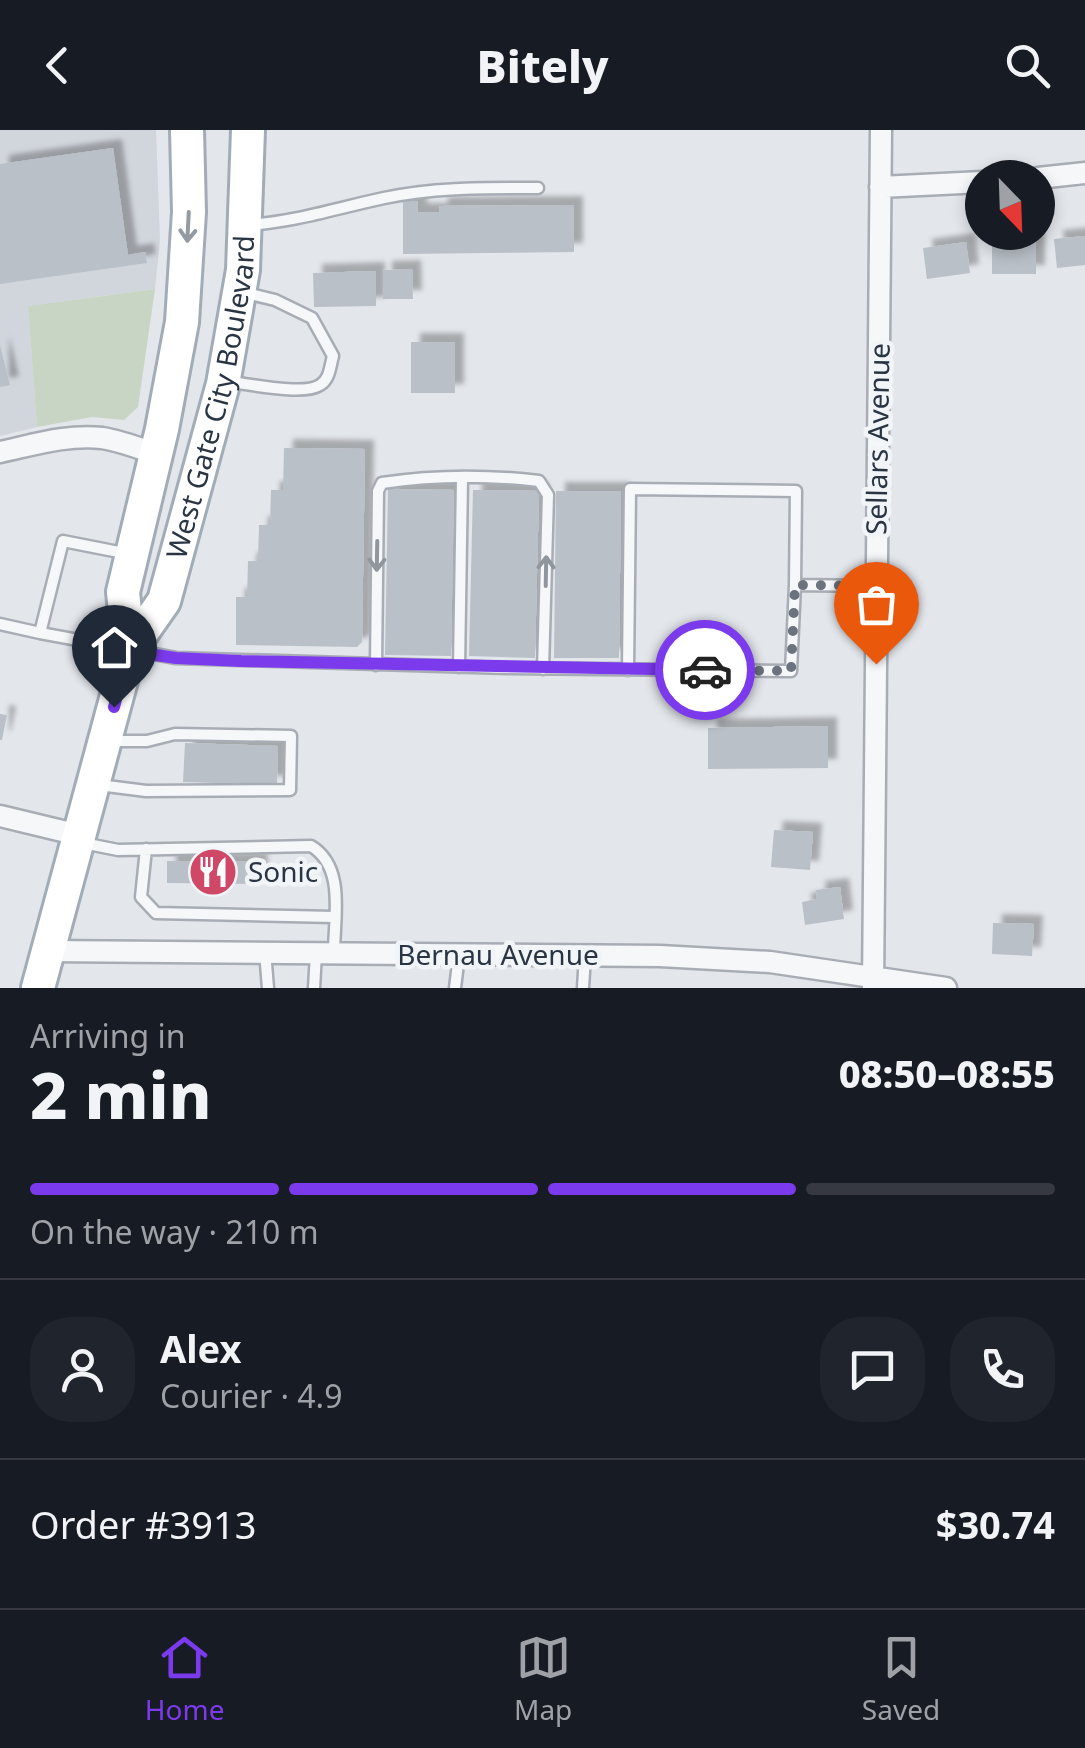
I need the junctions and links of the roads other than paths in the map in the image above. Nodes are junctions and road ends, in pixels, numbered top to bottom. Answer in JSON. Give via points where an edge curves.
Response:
{"nodes":[{"id":1,"x":187,"y":130,"type":"edge"},
{"id":2,"x":248,"y":130,"type":"edge"},
{"id":3,"x":881,"y":130,"type":"edge"},
{"id":4,"x":1085,"y":174,"type":"edge"},
{"id":5,"x":1055,"y":177,"type":"edge"},
{"id":6,"x":965,"y":183,"type":"edge"},
{"id":7,"x":880,"y":187,"type":"junction"},
{"id":8,"x":538,"y":188,"type":"dead end"},
{"id":9,"x":246,"y":225,"type":"junction"},
{"id":10,"x":240,"y":292,"type":"junction"},
{"id":11,"x":224,"y":381,"type":"junction"},
{"id":12,"x":0,"y":452,"type":"edge"},
{"id":13,"x":156,"y":454,"type":"junction"},
{"id":14,"x":462,"y":479,"type":"junction"},
{"id":15,"x":132,"y":554,"type":"junction"},
{"id":16,"x":795,"y":585,"type":"junction"},
{"id":17,"x":876,"y":586,"type":"junction"},
{"id":18,"x":0,"y":624,"type":"edge"},
{"id":19,"x":40,"y":632,"type":"junction"},
{"id":20,"x":129,"y":651,"type":"junction"},
{"id":21,"x":376,"y":665,"type":"junction"},
{"id":22,"x":460,"y":667,"type":"junction"},
{"id":23,"x":544,"y":669,"type":"junction"},
{"id":24,"x":628,"y":670,"type":"junction"},
{"id":25,"x":104,"y":740,"type":"junction"},
{"id":26,"x":93,"y":784,"type":"junction"},
{"id":27,"x":0,"y":816,"type":"edge"},
{"id":28,"x":78,"y":838,"type":"junction"},
{"id":29,"x":146,"y":849,"type":"junction"},
{"id":30,"x":334,"y":917,"type":"junction"},
{"id":31,"x":48,"y":950,"type":"junction"},
{"id":32,"x":264,"y":952,"type":"junction"},
{"id":33,"x":325,"y":953,"type":"junction"},
{"id":34,"x":459,"y":954,"type":"junction"},
{"id":35,"x":585,"y":956,"type":"junction"},
{"id":36,"x":873,"y":982,"type":"edge"},
{"id":37,"x":38,"y":988,"type":"edge"},
{"id":38,"x":268,"y":988,"type":"edge"},
{"id":39,"x":314,"y":988,"type":"edge"},
{"id":40,"x":455,"y":988,"type":"edge"},
{"id":41,"x":583,"y":988,"type":"edge"},
{"id":42,"x":946,"y":988,"type":"edge"}],
"edges":[{"from":1,"to":13,"type":"main road","name":"West Gate City Boulevard","one_way":true,"via":[[183,306]]},
{"from":2,"to":9,"type":"main road","name":"West Gate City Boulevard"},
{"from":3,"to":7,"type":"street","name":"Sellars Avenue"},
{"from":4,"to":5,"type":"street"},
{"from":6,"to":7,"type":"street"},
{"from":7,"to":17,"type":"street","name":"Sellars Avenue"},
{"from":8,"to":9,"type":"lane","via":[[442,189]]},
{"from":9,"to":10,"type":"main road","name":"West Gate City Boulevard"},
{"from":10,"to":11,"type":"main road","name":"West Gate City Boulevard"},
{"from":10,"to":11,"type":"lane","via":[[312,318],[333,356],[328,378],[306,390]]},
{"from":11,"to":20,"type":"main road","name":"West Gate City Boulevard","via":[[164,601]]},
{"from":12,"to":13,"type":"street","via":[[92,438]]},
{"from":13,"to":15,"type":"main road","name":"West Gate City Boulevard"},
{"from":14,"to":21,"type":"lane","one_way":true,"via":[[400,480],[382,483],[378,491]]},
{"from":14,"to":22,"type":"lane"},
{"from":23,"to":14,"type":"lane","one_way":true,"via":[[545,486],[500,477]]},
{"from":15,"to":19,"type":"lane","via":[[63,541]]},
{"from":15,"to":20,"type":"main road","name":"West Gate City Boulevard","via":[[123,592]]},
{"from":16,"to":17,"type":"lane"},
{"from":16,"to":24,"type":"lane","via":[[791,671]]},
{"from":16,"to":24,"type":"lane","via":[[796,491],[630,488]]},
{"from":17,"to":36,"type":"street","name":"Sellars Avenue"},
{"from":18,"to":19,"type":"lane"},
{"from":19,"to":20,"type":"lane"},
{"from":20,"to":21,"type":"lane"},
{"from":20,"to":25,"type":"main road","name":"West Gate City Boulevard"},
{"from":21,"to":22,"type":"lane"},
{"from":22,"to":23,"type":"lane"},
{"from":23,"to":24,"type":"lane"},
{"from":25,"to":26,"type":"main road","name":"West Gate City Boulevard"},
{"from":25,"to":26,"type":"lane","via":[[291,736],[290,790]]},
{"from":26,"to":28,"type":"main road","name":"West Gate City Boulevard"},
{"from":27,"to":28,"type":"street"},
{"from":28,"to":29,"type":"lane","via":[[118,850]]},
{"from":28,"to":31,"type":"main road","name":"West Gate City Boulevard"},
{"from":29,"to":30,"type":"lane","via":[[312,846],[330,864]]},
{"from":29,"to":30,"type":"lane","via":[[141,897],[156,913]]},
{"from":30,"to":33,"type":"lane"},
{"from":31,"to":32,"type":"street","name":"Bernau Avenue"},
{"from":31,"to":37,"type":"main road","name":"West Gate City Boulevard"},
{"from":32,"to":33,"type":"street","name":"Bernau Avenue"},
{"from":32,"to":38,"type":"lane"},
{"from":33,"to":34,"type":"street","name":"Bernau Avenue"},
{"from":33,"to":39,"type":"lane"},
{"from":34,"to":35,"type":"street","name":"Bernau Avenue"},
{"from":34,"to":40,"type":"lane"},
{"from":35,"to":36,"type":"street","name":"Bernau Avenue","via":[[770,962]]},
{"from":35,"to":41,"type":"lane"},
{"from":36,"to":42,"type":"street","name":"Bernau Avenue"}]}
